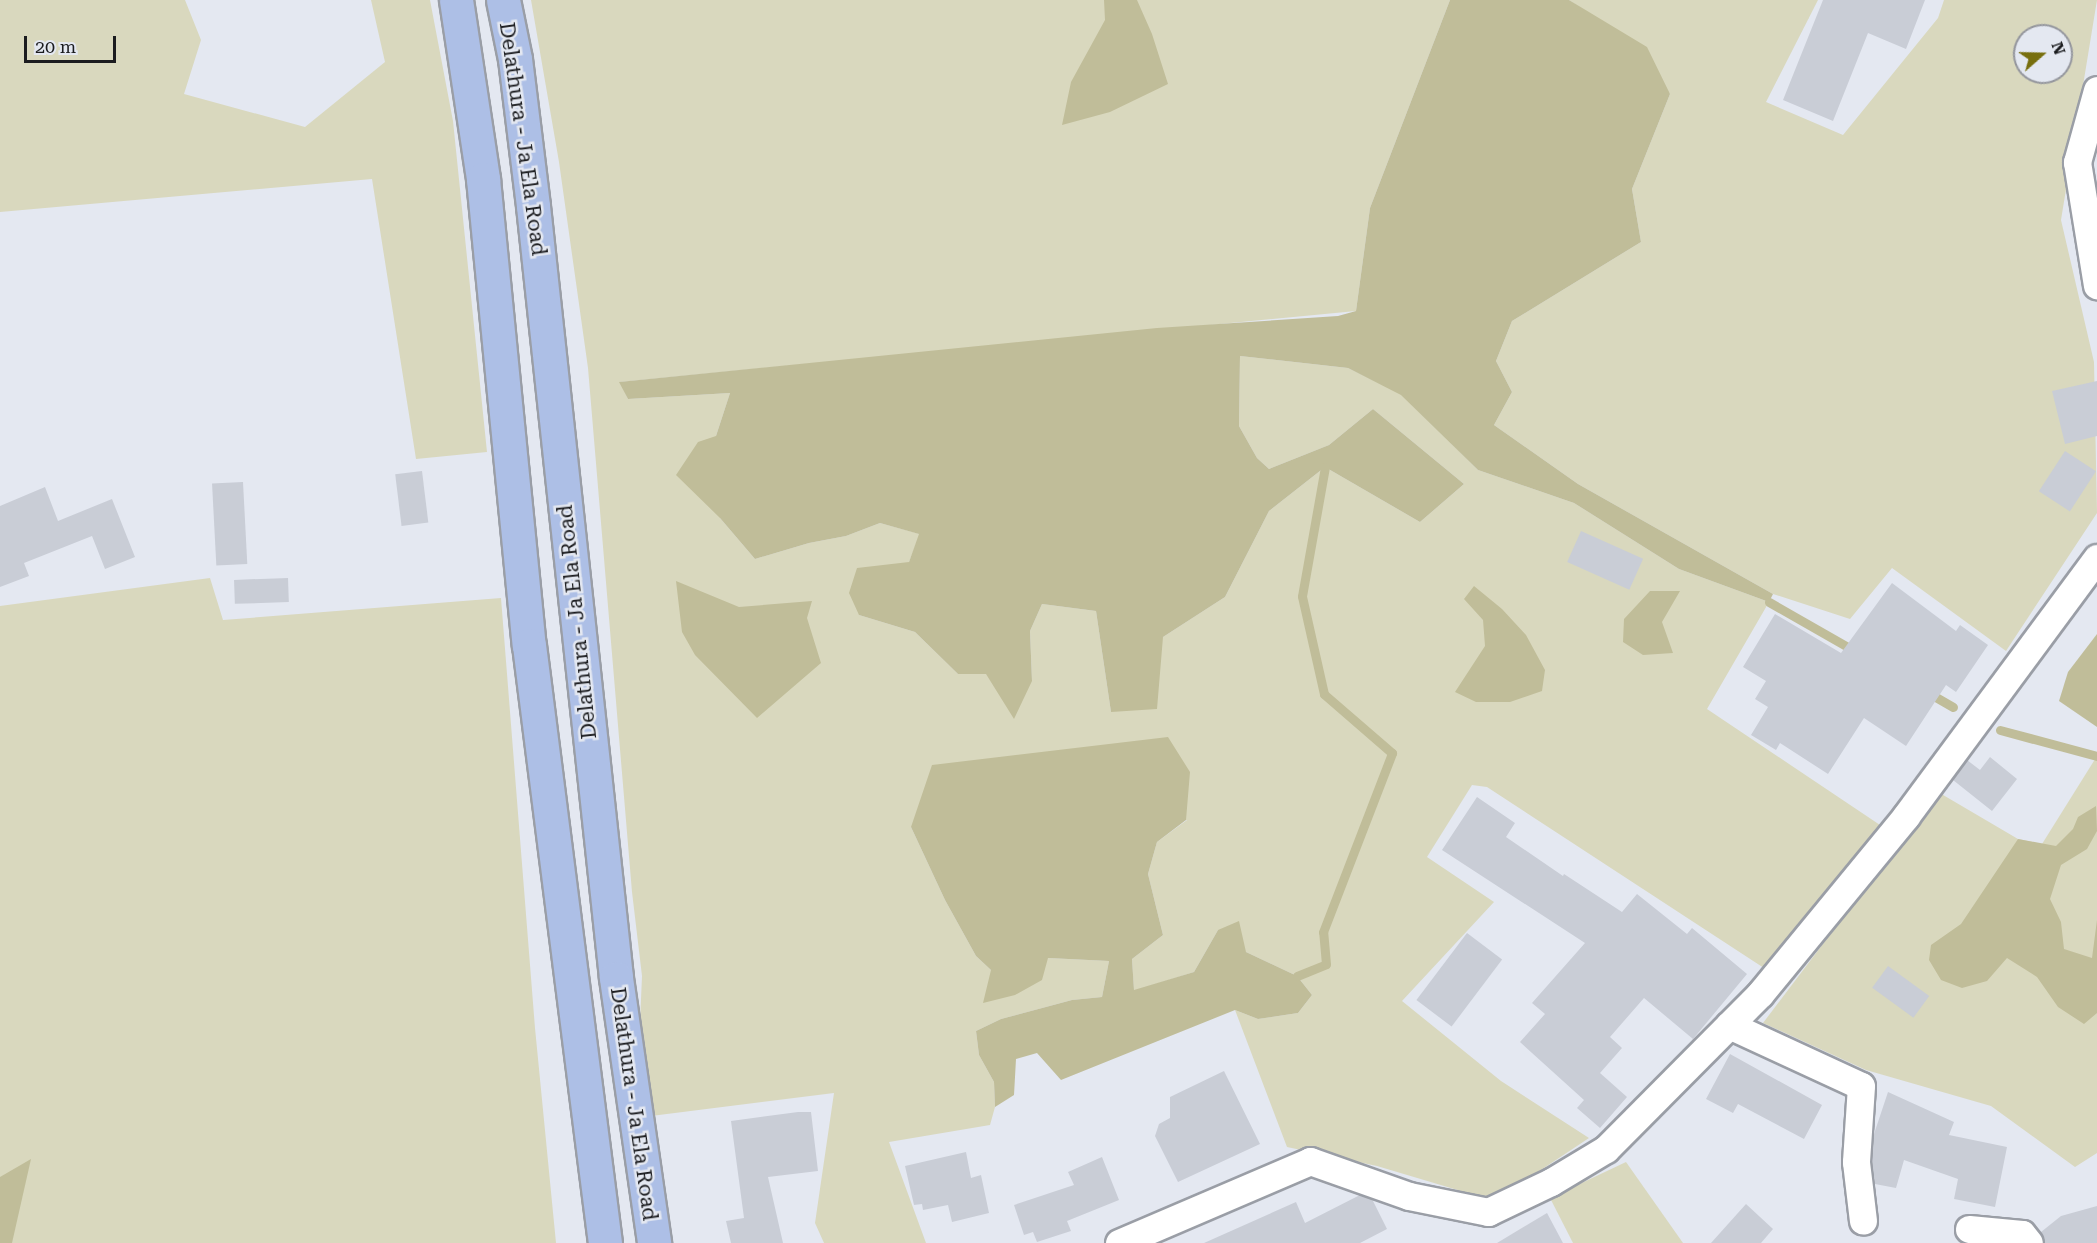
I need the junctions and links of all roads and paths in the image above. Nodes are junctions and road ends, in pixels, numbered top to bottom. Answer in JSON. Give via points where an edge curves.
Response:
{"nodes":[{"id":1,"x":456,"y":0,"type":"edge"},
{"id":2,"x":504,"y":0,"type":"edge"},
{"id":3,"x":2097,"y":90,"type":"edge"},
{"id":4,"x":2097,"y":285,"type":"edge"},
{"id":5,"x":2097,"y":558,"type":"edge"},
{"id":6,"x":1730,"y":1025,"type":"junction"},
{"id":7,"x":1863,"y":1221,"type":"dead end"},
{"id":8,"x":1969,"y":1229,"type":"dead end"},
{"id":9,"x":1152,"y":1236,"type":"edge"},
{"id":10,"x":605,"y":1243,"type":"edge"},
{"id":11,"x":654,"y":1243,"type":"edge"},
{"id":12,"x":1119,"y":1243,"type":"edge"},
{"id":13,"x":2029,"y":1243,"type":"edge"}],
"edges":[{"from":1,"to":10,"type":"main road","via":[[483,179],[529,645]]},
{"from":2,"to":11,"type":"main road","name":"Delathura - Ja Ela Road","via":[[533,206],[616,978]]},
{"from":3,"to":4,"type":"street","via":[[2077,162]]},
{"from":5,"to":6,"type":"street","via":[[1906,816]]},
{"from":6,"to":7,"type":"street","via":[[1861,1086],[1856,1162]]},
{"from":6,"to":9,"type":"street","via":[[1606,1149],[1551,1182],[1488,1212],[1409,1196],[1310,1161]]},
{"from":8,"to":13,"type":"street","via":[[2022,1234]]},
{"from":9,"to":12,"type":"street"}]}
